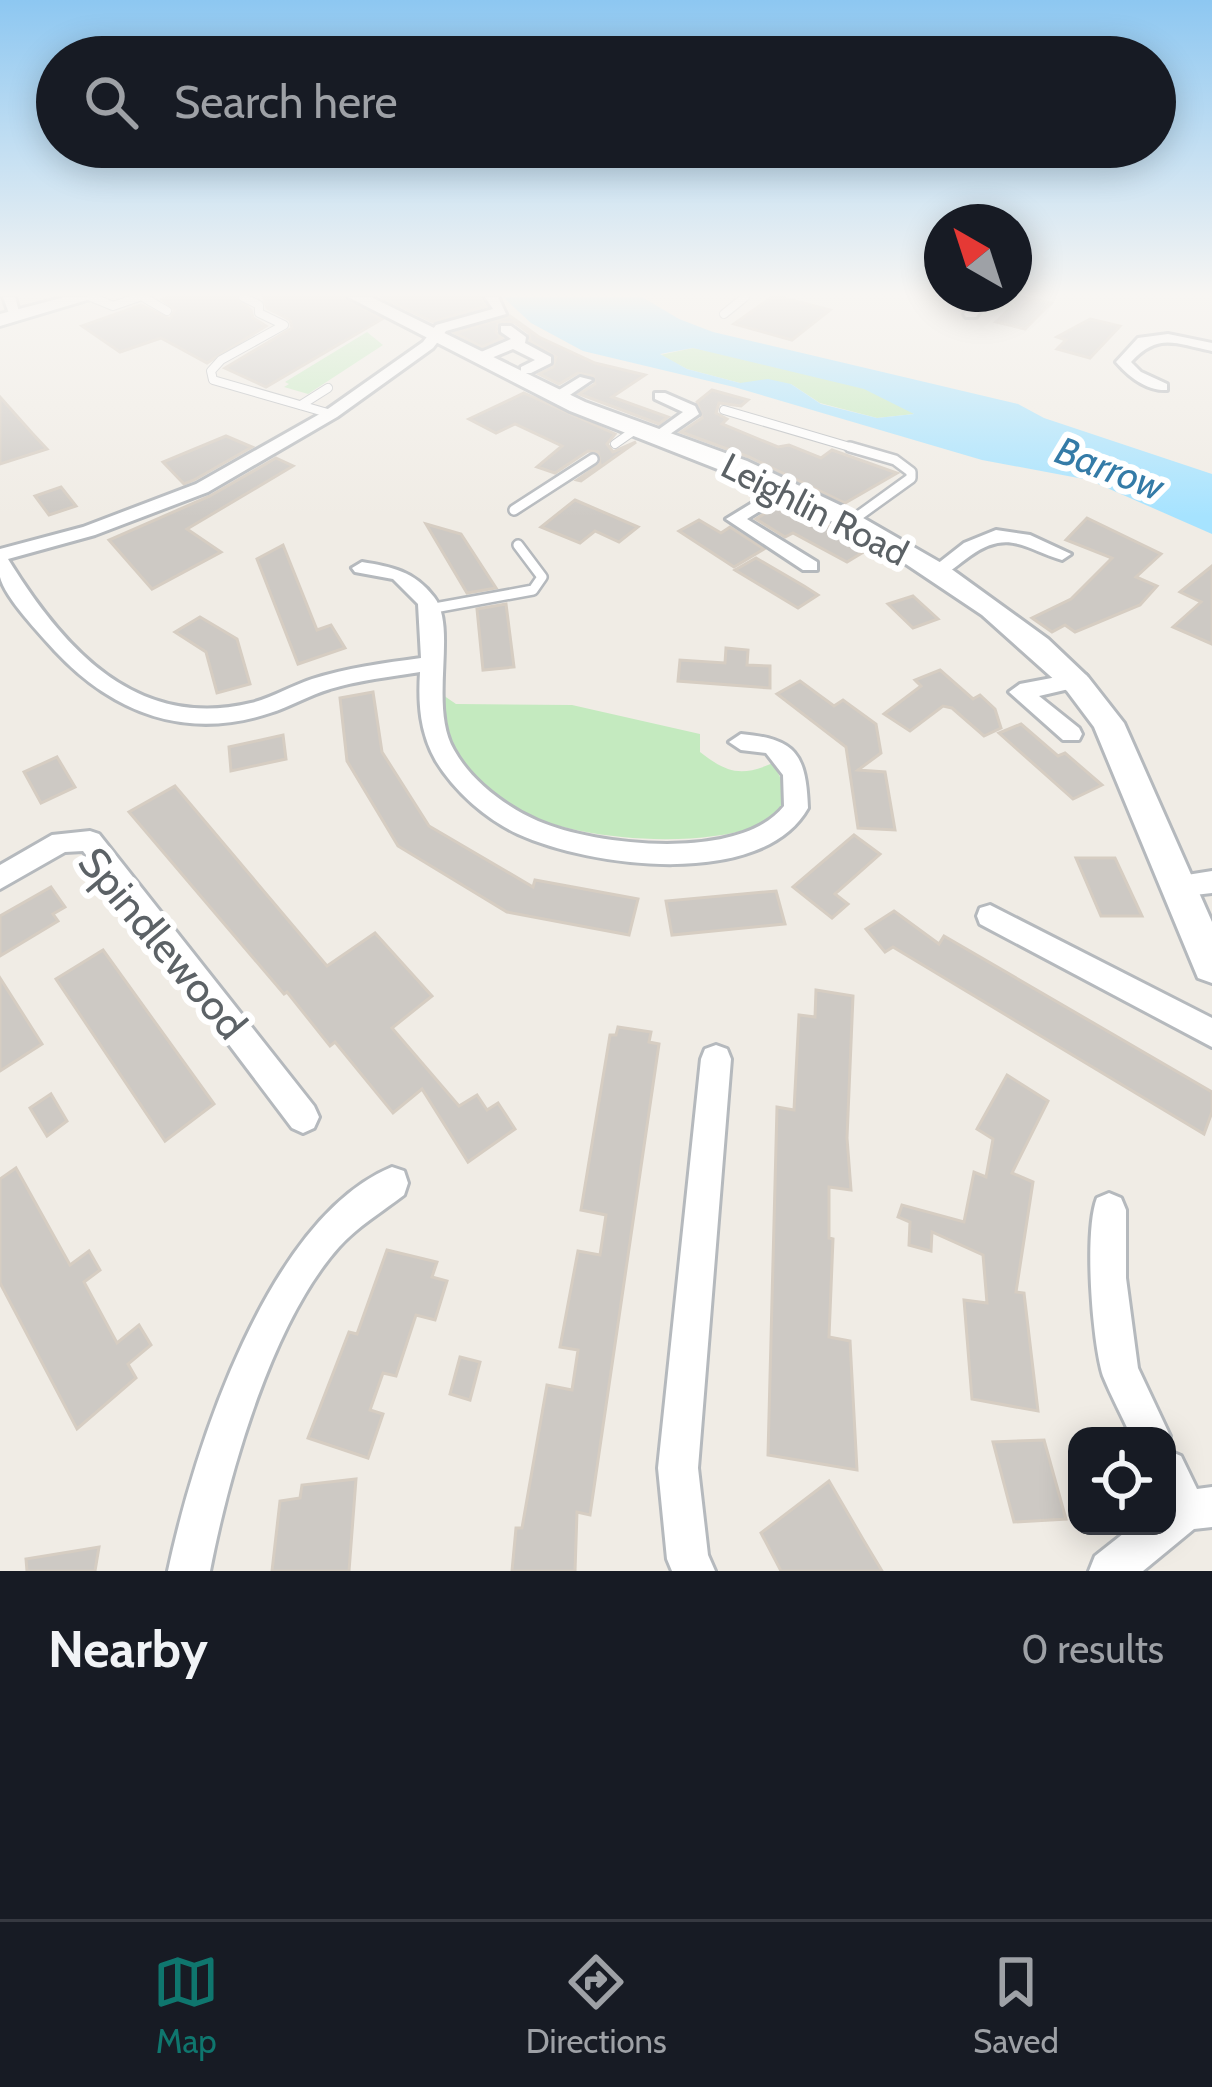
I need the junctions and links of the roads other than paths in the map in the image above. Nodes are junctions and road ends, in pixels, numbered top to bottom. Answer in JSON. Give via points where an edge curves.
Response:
{"nodes":[{"id":1,"x":213,"y":370,"type":"edge"},
{"id":2,"x":389,"y":370,"type":"edge"},
{"id":3,"x":504,"y":370,"type":"edge"},
{"id":4,"x":1131,"y":370,"type":"edge"},
{"id":5,"x":585,"y":380,"type":"dead end"},
{"id":6,"x":1162,"y":387,"type":"dead end"},
{"id":7,"x":328,"y":388,"type":"dead end"},
{"id":8,"x":559,"y":396,"type":"junction"},
{"id":9,"x":660,"y":396,"type":"dead end"},
{"id":10,"x":301,"y":405,"type":"junction"},
{"id":11,"x":724,"y":410,"type":"dead end"},
{"id":12,"x":331,"y":414,"type":"junction"},
{"id":13,"x":636,"y":437,"type":"junction"},
{"id":14,"x":593,"y":459,"type":"dead end"},
{"id":15,"x":785,"y":488,"type":"junction"},
{"id":16,"x":514,"y":510,"type":"dead end"},
{"id":17,"x":850,"y":523,"type":"junction"},
{"id":18,"x":518,"y":545,"type":"dead end"},
{"id":19,"x":1062,"y":554,"type":"dead end"},
{"id":20,"x":0,"y":558,"type":"edge"},
{"id":21,"x":810,"y":566,"type":"dead end"},
{"id":22,"x":362,"y":568,"type":"dead end"},
{"id":23,"x":937,"y":572,"type":"junction"},
{"id":24,"x":429,"y":609,"type":"junction"},
{"id":25,"x":430,"y":664,"type":"junction"},
{"id":26,"x":1078,"y":680,"type":"junction"},
{"id":27,"x":1071,"y":734,"type":"dead end"},
{"id":28,"x":741,"y":742,"type":"dead end"},
{"id":29,"x":0,"y":878,"type":"edge"},
{"id":30,"x":1195,"y":884,"type":"edge"},
{"id":31,"x":990,"y":916,"type":"dead end"},
{"id":32,"x":1212,"y":966,"type":"edge"},
{"id":33,"x":1212,"y":1034,"type":"edge"},
{"id":34,"x":716,"y":1059,"type":"dead end"},
{"id":35,"x":304,"y":1117,"type":"dead end"},
{"id":36,"x":392,"y":1183,"type":"dead end"},
{"id":37,"x":1109,"y":1210,"type":"dead end"},
{"id":38,"x":1147,"y":1427,"type":"edge"},
{"id":39,"x":1183,"y":1517,"type":"edge"},
{"id":40,"x":188,"y":1571,"type":"edge"},
{"id":41,"x":694,"y":1571,"type":"edge"},
{"id":42,"x":1110,"y":1571,"type":"edge"}],
"edges":[{"from":1,"to":10,"type":"lane","via":[[213,380]]},
{"from":2,"to":12,"type":"street"},
{"from":3,"to":8,"type":"street","name":"Leighlin Road"},
{"from":4,"to":6,"type":"street"},
{"from":5,"to":8,"type":"street"},
{"from":7,"to":10,"type":"lane"},
{"from":8,"to":13,"type":"street","name":"Leighlin Road"},
{"from":9,"to":13,"type":"street","via":[[691,414]]},
{"from":10,"to":12,"type":"lane"},
{"from":11,"to":17,"type":"lane","via":[[895,460],[911,472]]},
{"from":12,"to":20,"type":"street","via":[[202,488]]},
{"from":13,"to":15,"type":"street","name":"Leighlin Road","via":[[735,464]]},
{"from":14,"to":16,"type":"lane"},
{"from":15,"to":17,"type":"street","name":"Leighlin Road"},
{"from":15,"to":21,"type":"street","via":[[736,519]]},
{"from":17,"to":23,"type":"street","name":"Leighlin Road"},
{"from":18,"to":24,"type":"lane","via":[[542,577],[533,590]]},
{"from":19,"to":23,"type":"street","via":[[1004,532],[987,535]]},
{"from":20,"to":25,"type":"street","via":[[14,589],[73,658],[174,716],[256,710],[320,685]]},
{"from":22,"to":24,"type":"street","via":[[398,574]]},
{"from":23,"to":26,"type":"street","name":"Leighlin Road"},
{"from":24,"to":25,"type":"street"},
{"from":25,"to":28,"type":"street","via":[[430,712],[446,758],[501,813],[571,842],[667,851],[775,832],[796,808],[795,773],[772,745]]},
{"from":26,"to":27,"type":"street","via":[[1020,692]]},
{"from":26,"to":30,"type":"street","name":"Leighlin Road","via":[[1108,723],[1162,850]]},
{"from":29,"to":35,"type":"street","name":"Spindlewood","via":[[61,842],[90,841]]},
{"from":30,"to":32,"type":"street","name":"Leighlin Road"},
{"from":31,"to":33,"type":"street"},
{"from":34,"to":41,"type":"street","via":[[678,1468]]},
{"from":36,"to":40,"type":"street","via":[[324,1238],[264,1338]]},
{"from":37,"to":38,"type":"street","via":[[1120,1371]]},
{"from":39,"to":42,"type":"street"}]}
